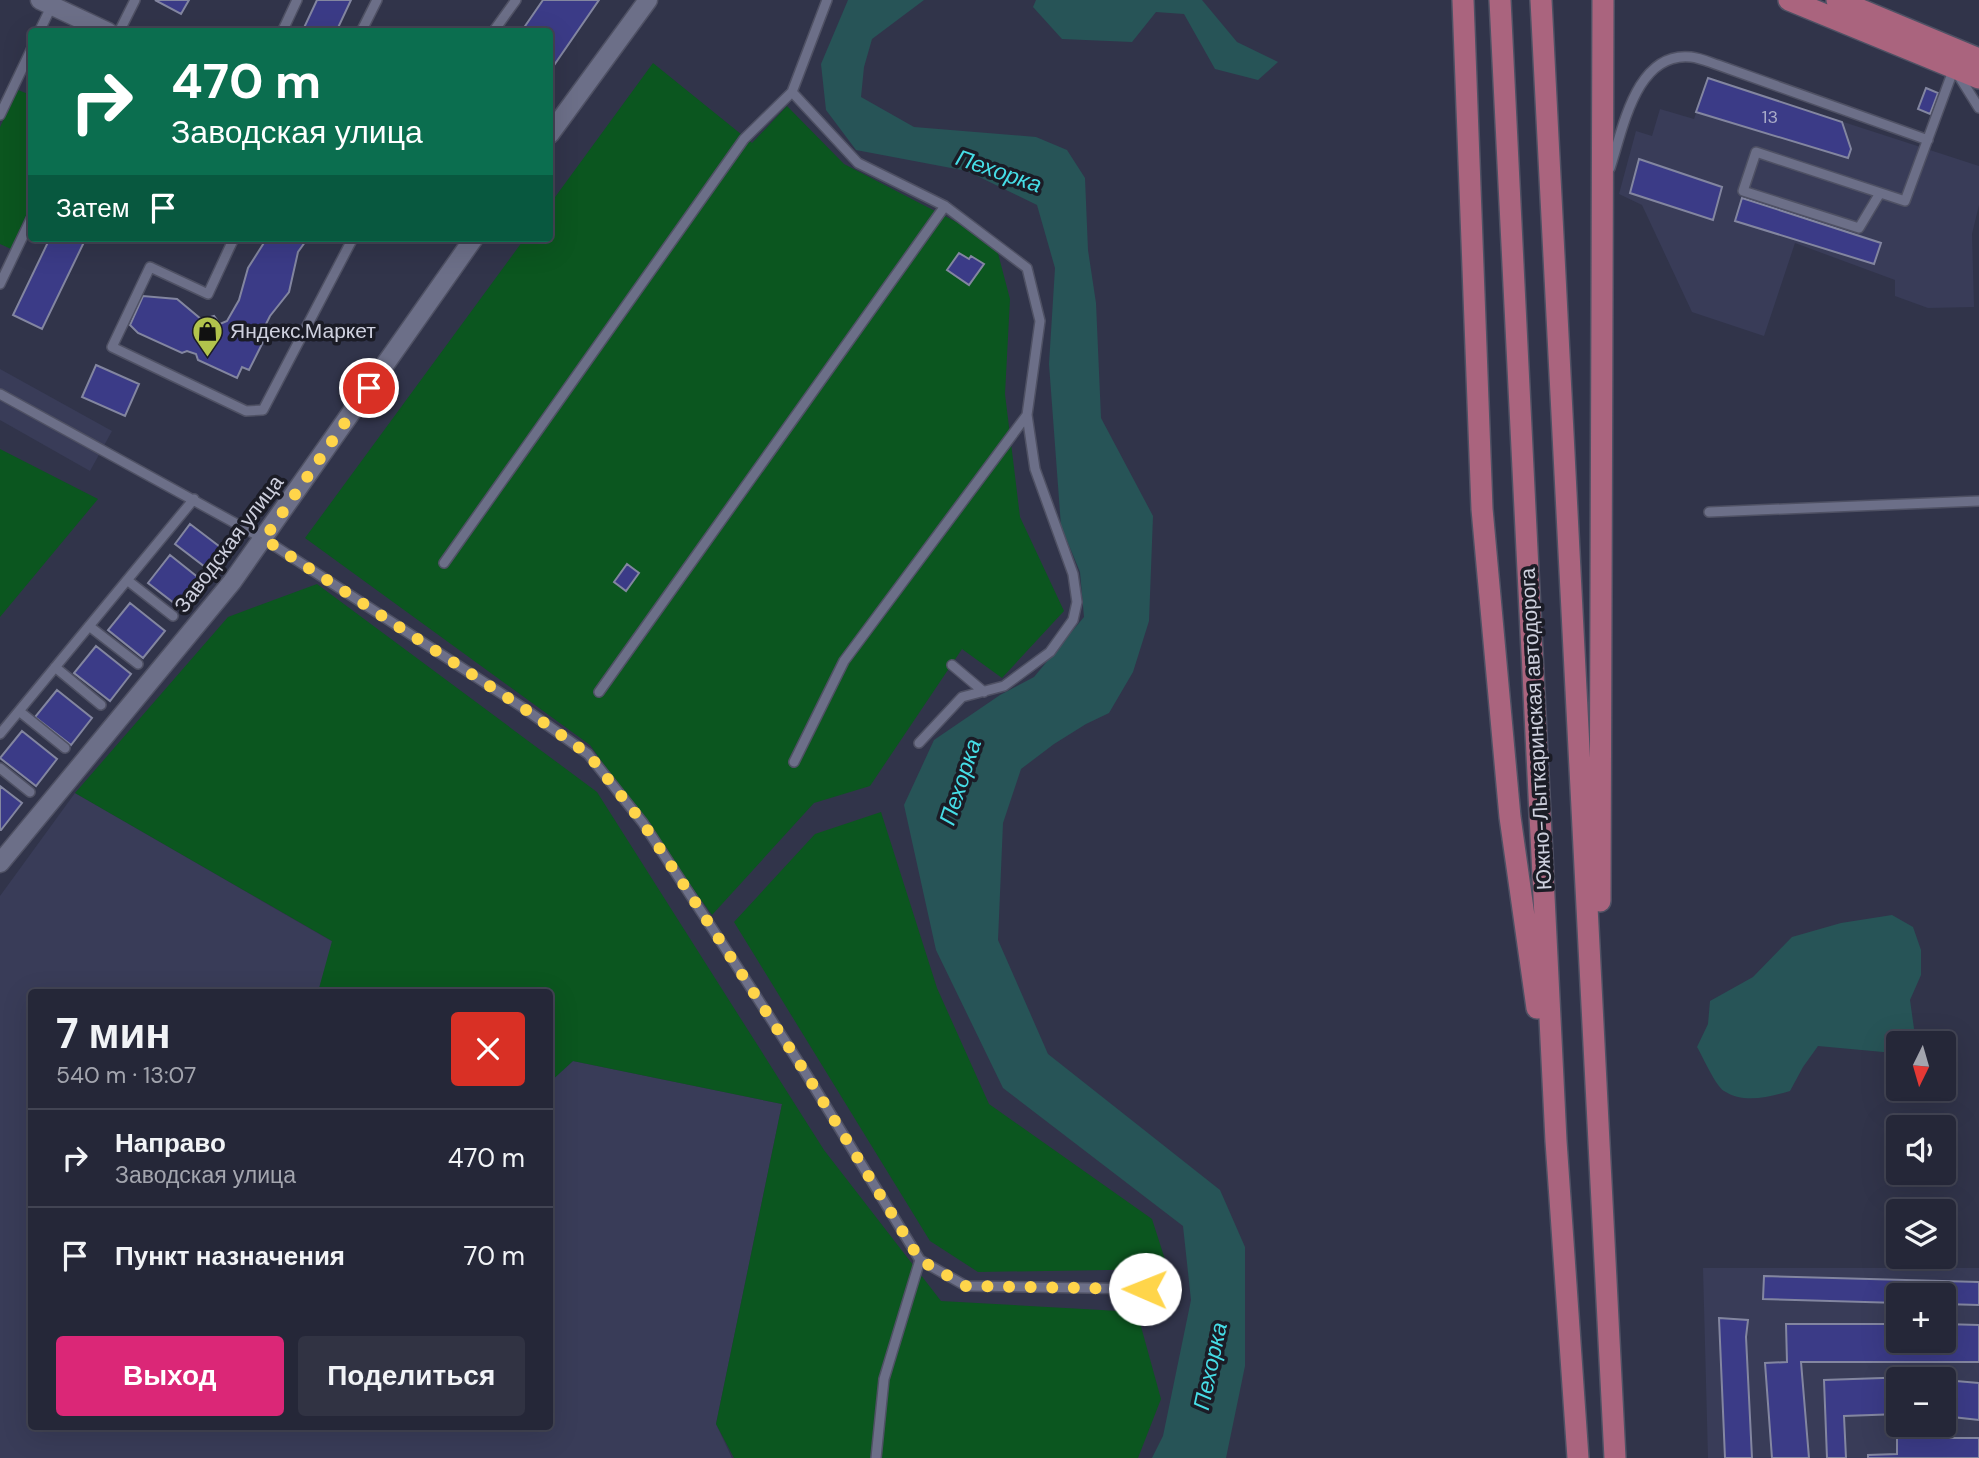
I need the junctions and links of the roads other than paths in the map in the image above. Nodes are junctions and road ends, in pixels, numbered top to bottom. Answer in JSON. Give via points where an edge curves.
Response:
{"nodes":[{"id":1,"x":135,"y":0,"type":"edge"},
{"id":2,"x":297,"y":0,"type":"edge"},
{"id":3,"x":377,"y":0,"type":"edge"},
{"id":4,"x":516,"y":0,"type":"edge"},
{"id":5,"x":648,"y":0,"type":"edge"},
{"id":6,"x":827,"y":0,"type":"edge"},
{"id":7,"x":1463,"y":0,"type":"edge"},
{"id":8,"x":1500,"y":0,"type":"edge"},
{"id":9,"x":1541,"y":0,"type":"edge"},
{"id":10,"x":1604,"y":0,"type":"edge"},
{"id":11,"x":1789,"y":0,"type":"edge"},
{"id":12,"x":1837,"y":0,"type":"edge"},
{"id":13,"x":46,"y":3,"type":"edge"},
{"id":14,"x":40,"y":28,"type":"edge"},
{"id":15,"x":99,"y":28,"type":"edge"},
{"id":16,"x":121,"y":28,"type":"edge"},
{"id":17,"x":284,"y":28,"type":"edge"},
{"id":18,"x":363,"y":28,"type":"edge"},
{"id":19,"x":496,"y":28,"type":"edge"},
{"id":20,"x":28,"y":56,"type":"edge"},
{"id":21,"x":1979,"y":59,"type":"edge"},
{"id":22,"x":1954,"y":68,"type":"junction"},
{"id":23,"x":1979,"y":78,"type":"edge"},
{"id":24,"x":792,"y":92,"type":"junction"},
{"id":25,"x":1979,"y":108,"type":"edge"},
{"id":26,"x":0,"y":115,"type":"edge"},
{"id":27,"x":553,"y":131,"type":"edge"},
{"id":28,"x":1928,"y":140,"type":"junction"},
{"id":29,"x":1609,"y":170,"type":"dead end"},
{"id":30,"x":1880,"y":193,"type":"junction"},
{"id":31,"x":945,"y":206,"type":"junction"},
{"id":32,"x":28,"y":225,"type":"edge"},
{"id":33,"x":232,"y":242,"type":"edge"},
{"id":34,"x":351,"y":242,"type":"edge"},
{"id":35,"x":471,"y":242,"type":"edge"},
{"id":36,"x":0,"y":284,"type":"edge"},
{"id":37,"x":0,"y":394,"type":"edge"},
{"id":38,"x":1027,"y":415,"type":"junction"},
{"id":39,"x":194,"y":499,"type":"junction"},
{"id":40,"x":1979,"y":501,"type":"edge"},
{"id":41,"x":1709,"y":512,"type":"dead end"},
{"id":42,"x":264,"y":539,"type":"junction"},
{"id":43,"x":444,"y":563,"type":"dead end"},
{"id":44,"x":127,"y":580,"type":"junction"},
{"id":45,"x":173,"y":616,"type":"dead end"},
{"id":46,"x":89,"y":626,"type":"junction"},
{"id":47,"x":138,"y":664,"type":"dead end"},
{"id":48,"x":952,"y":665,"type":"dead end"},
{"id":49,"x":55,"y":667,"type":"junction"},
{"id":50,"x":984,"y":691,"type":"junction"},
{"id":51,"x":599,"y":692,"type":"dead end"},
{"id":52,"x":101,"y":705,"type":"dead end"},
{"id":53,"x":19,"y":711,"type":"junction"},
{"id":54,"x":0,"y":734,"type":"edge"},
{"id":55,"x":919,"y":743,"type":"dead end"},
{"id":56,"x":65,"y":748,"type":"dead end"},
{"id":57,"x":794,"y":761,"type":"dead end"},
{"id":58,"x":0,"y":768,"type":"edge"},
{"id":59,"x":30,"y":792,"type":"dead end"},
{"id":60,"x":0,"y":863,"type":"edge"},
{"id":61,"x":1600,"y":1138,"type":"junction"},
{"id":62,"x":1556,"y":1141,"type":"junction"},
{"id":63,"x":920,"y":1260,"type":"junction"},
{"id":64,"x":1145,"y":1289,"type":"dead end"},
{"id":65,"x":876,"y":1458,"type":"edge"},
{"id":66,"x":1578,"y":1458,"type":"edge"},
{"id":67,"x":1615,"y":1458,"type":"edge"}],
"edges":[{"from":1,"to":16,"type":"lane"},
{"from":2,"to":17,"type":"lane"},
{"from":3,"to":18,"type":"lane"},
{"from":4,"to":19,"type":"lane"},
{"from":5,"to":27,"type":"street"},
{"from":6,"to":24,"type":"lane"},
{"from":7,"to":62,"type":"main road","via":[[1482,509],[1510,817]]},
{"from":8,"to":62,"type":"main road","name":"Южно-Лыткаринская автодорога"},
{"from":9,"to":61,"type":"main road","name":"Южно-Лыткаринская автодорога"},
{"from":10,"to":61,"type":"main road"},
{"from":11,"to":22,"type":"main road"},
{"from":12,"to":21,"type":"main road"},
{"from":13,"to":14,"type":"lane"},
{"from":13,"to":15,"type":"street"},
{"from":20,"to":26,"type":"lane"},
{"from":22,"to":23,"type":"main road"},
{"from":22,"to":25,"type":"lane"},
{"from":22,"to":28,"type":"lane"},
{"from":24,"to":31,"type":"lane","via":[[858,163]]},
{"from":24,"to":43,"type":"lane","via":[[744,139]]},
{"from":28,"to":29,"type":"lane","via":[[1690,57],[1668,60],[1647,73],[1634,96]]},
{"from":28,"to":30,"type":"lane","via":[[1905,201]]},
{"from":30,"to":30,"type":"lane","via":[[1756,152],[1743,191],[1858,228]]},
{"from":31,"to":38,"type":"lane","via":[[1027,268],[1040,321]]},
{"from":31,"to":51,"type":"lane"},
{"from":32,"to":36,"type":"lane"},
{"from":33,"to":34,"type":"lane","via":[[208,294],[150,267],[112,347],[246,411],[263,410]]},
{"from":35,"to":42,"type":"street","name":"Заводская улица"},
{"from":37,"to":39,"type":"lane"},
{"from":38,"to":50,"type":"lane","via":[[1035,469],[1073,574],[1077,602],[1073,620],[1050,652],[1004,686]]},
{"from":38,"to":57,"type":"lane","via":[[844,661]]},
{"from":39,"to":42,"type":"lane"},
{"from":39,"to":44,"type":"lane"},
{"from":40,"to":41,"type":"lane"},
{"from":42,"to":60,"type":"street","name":"Заводская улица"},
{"from":42,"to":63,"type":"lane","via":[[588,754],[643,823],[727,951]]},
{"from":44,"to":45,"type":"lane"},
{"from":44,"to":46,"type":"lane"},
{"from":46,"to":47,"type":"lane"},
{"from":46,"to":49,"type":"lane"},
{"from":48,"to":50,"type":"lane"},
{"from":49,"to":52,"type":"lane"},
{"from":49,"to":53,"type":"lane"},
{"from":50,"to":55,"type":"lane","via":[[962,697]]},
{"from":53,"to":54,"type":"lane"},
{"from":53,"to":56,"type":"lane"},
{"from":58,"to":59,"type":"lane"},
{"from":61,"to":67,"type":"main road","name":"Южно-Лыткаринская автодорога"},
{"from":62,"to":66,"type":"main road","name":"Южно-Лыткаринская автодорога"},
{"from":63,"to":64,"type":"lane","via":[[966,1286]]},
{"from":63,"to":65,"type":"lane","via":[[884,1379]]}]}
